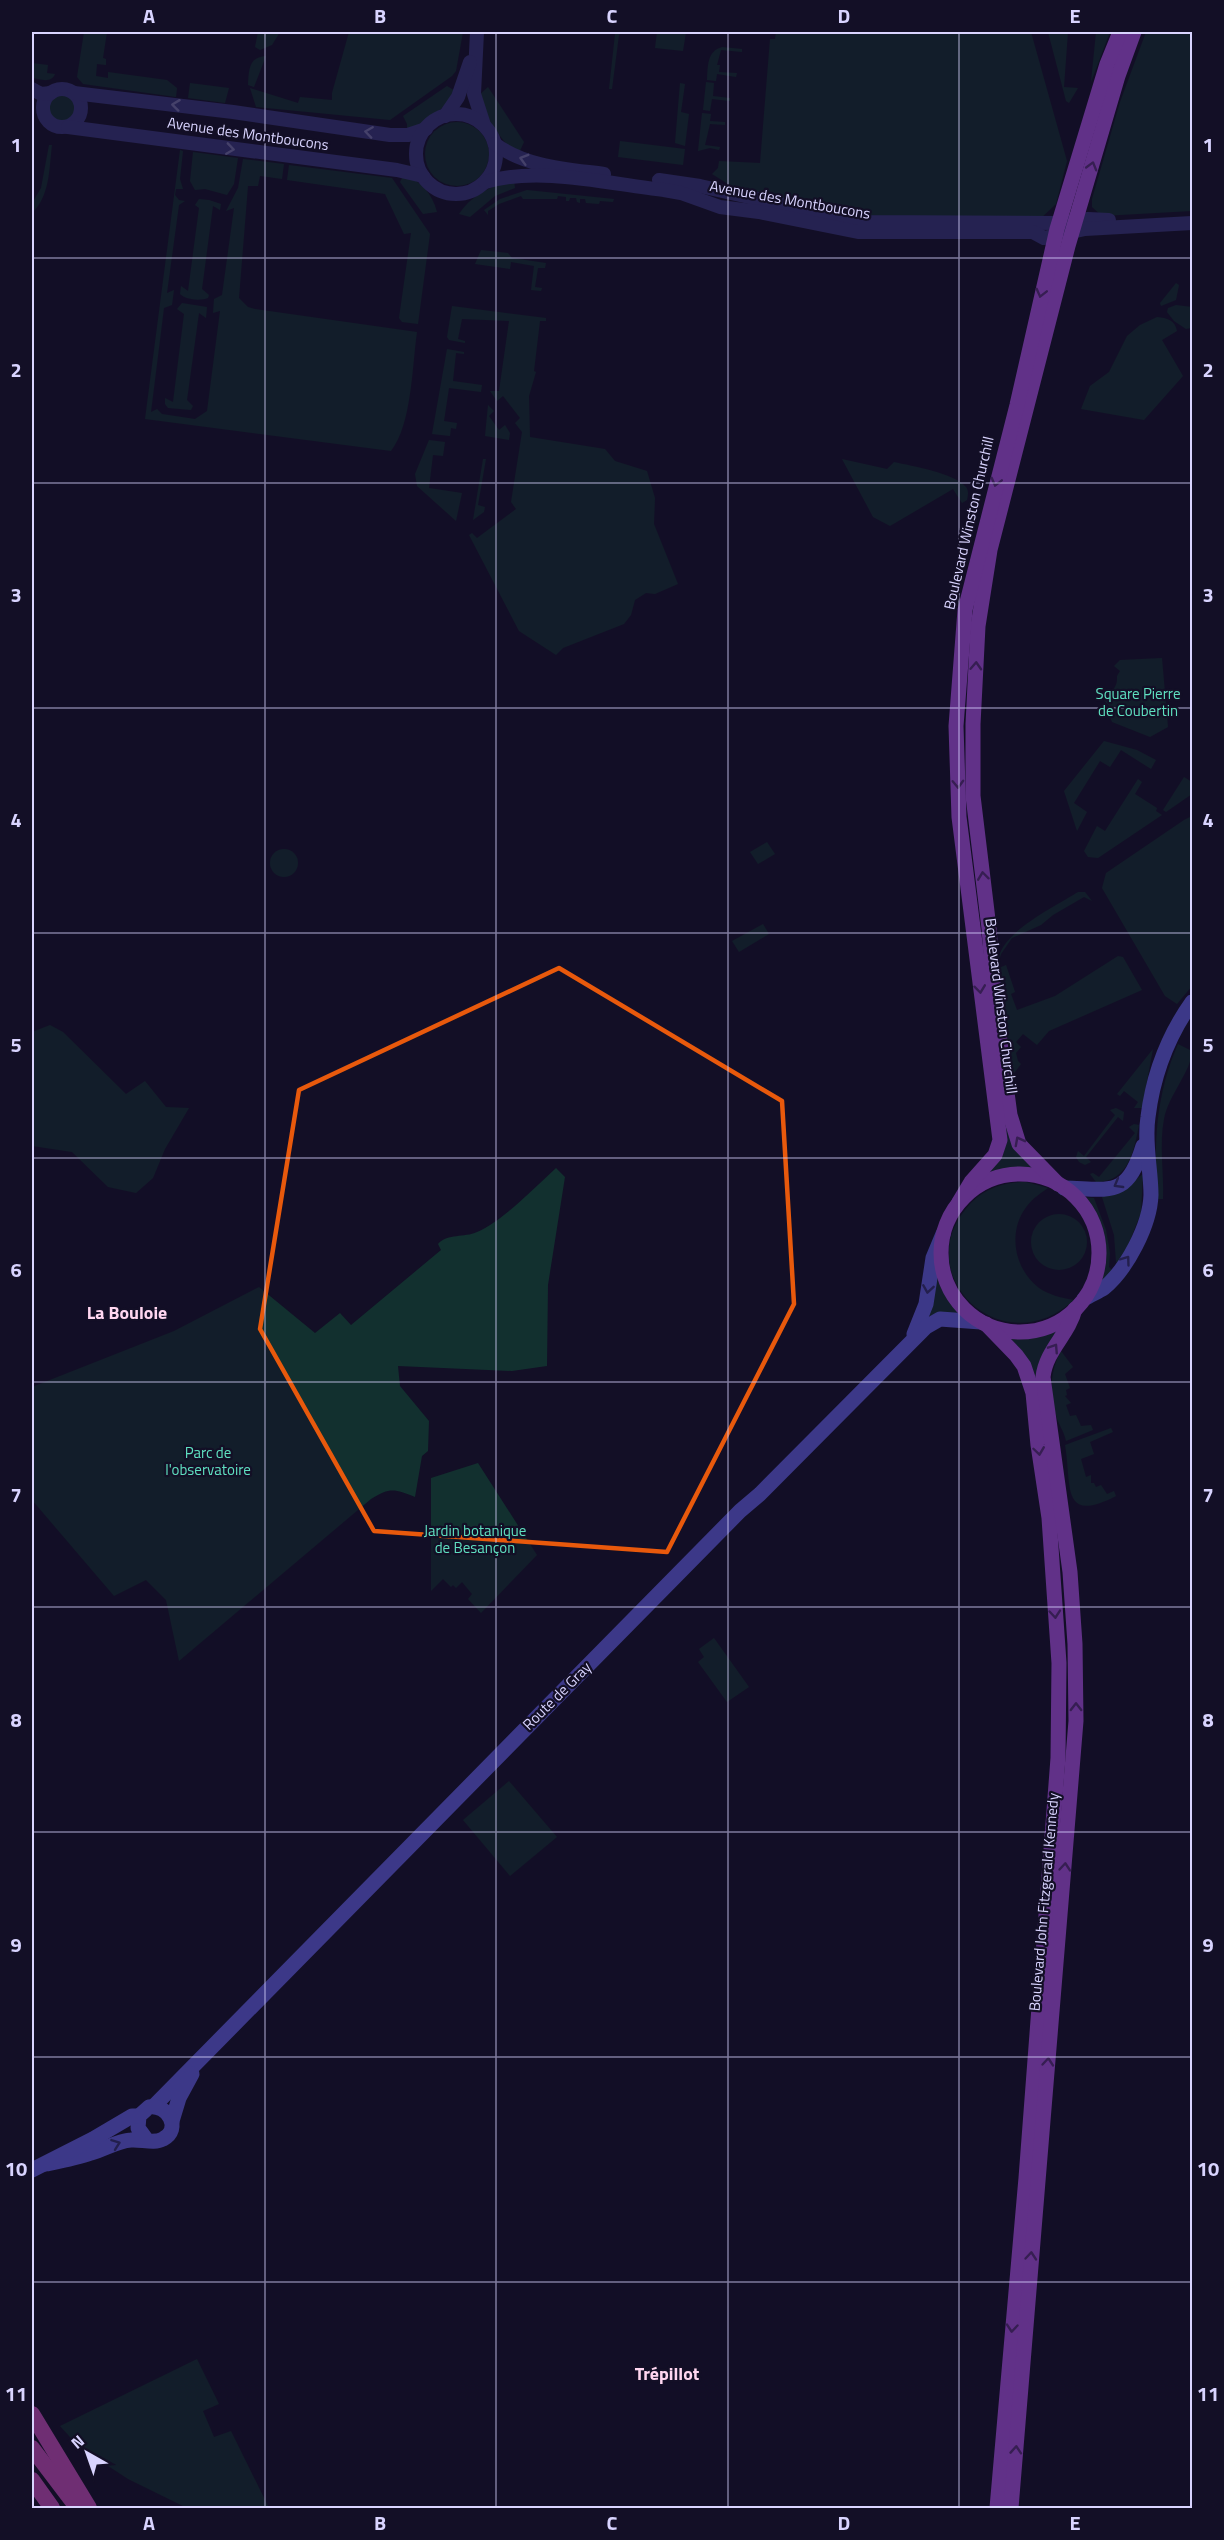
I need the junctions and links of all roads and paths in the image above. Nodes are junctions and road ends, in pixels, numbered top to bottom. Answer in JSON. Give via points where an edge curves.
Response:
{"nodes":[{"id":1,"x":477,"y":32,"type":"edge"},
{"id":2,"x":1120,"y":32,"type":"edge"},
{"id":3,"x":1134,"y":32,"type":"edge"},
{"id":4,"x":475,"y":46,"type":"junction"},
{"id":5,"x":32,"y":89,"type":"edge"},
{"id":6,"x":51,"y":93,"type":"junction"},
{"id":7,"x":74,"y":93,"type":"junction"},
{"id":8,"x":38,"y":116,"type":"edge"},
{"id":9,"x":445,"y":116,"type":"junction"},
{"id":10,"x":484,"y":125,"type":"junction"},
{"id":11,"x":68,"y":127,"type":"junction"},
{"id":12,"x":426,"y":129,"type":"junction"},
{"id":13,"x":495,"y":144,"type":"junction"},
{"id":14,"x":423,"y":176,"type":"junction"},
{"id":15,"x":485,"y":182,"type":"junction"},
{"id":16,"x":1192,"y":215,"type":"edge"},
{"id":17,"x":1192,"y":223,"type":"edge"},
{"id":18,"x":1065,"y":228,"type":"junction"},
{"id":19,"x":1192,"y":1002,"type":"edge"},
{"id":20,"x":1146,"y":1138,"type":"junction"},
{"id":21,"x":1061,"y":1186,"type":"junction"},
{"id":22,"x":959,"y":1202,"type":"junction"},
{"id":23,"x":943,"y":1234,"type":"junction"},
{"id":24,"x":1079,"y":1304,"type":"junction"},
{"id":25,"x":984,"y":1323,"type":"junction"},
{"id":26,"x":910,"y":1343,"type":"junction"},
{"id":27,"x":207,"y":2052,"type":"junction"},
{"id":28,"x":154,"y":2106,"type":"junction"},
{"id":29,"x":139,"y":2116,"type":"junction"},
{"id":30,"x":172,"y":2121,"type":"junction"},
{"id":31,"x":146,"y":2139,"type":"junction"},
{"id":32,"x":39,"y":2167,"type":"edge"},
{"id":33,"x":32,"y":2414,"type":"edge"},
{"id":34,"x":32,"y":2448,"type":"edge"},
{"id":35,"x":32,"y":2480,"type":"edge"},
{"id":36,"x":32,"y":2498,"type":"edge"},
{"id":37,"x":41,"y":2508,"type":"edge"},
{"id":38,"x":52,"y":2508,"type":"edge"},
{"id":39,"x":79,"y":2508,"type":"edge"},
{"id":40,"x":89,"y":2508,"type":"edge"},
{"id":41,"x":997,"y":2508,"type":"edge"},
{"id":42,"x":1011,"y":2508,"type":"edge"}],
"edges":[{"from":1,"to":4,"type":"street"},
{"from":2,"to":18,"type":"main road","name":"Boulevard Winston Churchill","via":[[1107,64]]},
{"from":18,"to":3,"type":"main road","name":"Boulevard Winston Churchill","one_way":true},
{"from":4,"to":9,"type":"street","via":[[458,97]]},
{"from":4,"to":10,"type":"street","via":[[474,94]]},
{"from":5,"to":6,"type":"street","via":[[41,94]]},
{"from":6,"to":7,"type":"street","via":[[61,89]]},
{"from":6,"to":8,"type":"street"},
{"from":7,"to":11,"type":"street","via":[[81,112]]},
{"from":12,"to":7,"type":"street","name":"Avenue des Montboucons","one_way":true,"via":[[390,135],[233,111]]},
{"from":8,"to":11,"type":"street","via":[[52,125]]},
{"from":9,"to":10,"type":"street","via":[[468,116]]},
{"from":9,"to":12,"type":"street"},
{"from":10,"to":13,"type":"street"},
{"from":11,"to":14,"type":"street","name":"Avenue des Montboucons","one_way":true},
{"from":12,"to":14,"type":"street","via":[[416,154]]},
{"from":13,"to":15,"type":"street","via":[[495,166]]},
{"from":18,"to":13,"type":"street","name":"Avenue des Montboucons","one_way":true,"via":[[860,222],[694,185],[552,166],[512,156]]},
{"from":14,"to":15,"type":"street","via":[[435,188],[450,194],[471,192]]},
{"from":15,"to":18,"type":"street","name":"Avenue des Montboucons","via":[[539,176],[664,190],[720,207],[858,232],[1033,232],[1044,237]]},
{"from":16,"to":18,"type":"street","via":[[1088,219]]},
{"from":17,"to":18,"type":"street"},
{"from":21,"to":18,"type":"main road","name":"Boulevard Winston Churchill","one_way":true,"via":[[1019,1144],[1010,1115],[973,796],[973,724],[978,626],[990,550]]},
{"from":18,"to":22,"type":"main road","name":"Boulevard Winston Churchill","one_way":true,"via":[[1029,343],[1017,405],[976,560],[959,673],[959,817],[1000,1140],[995,1155]]},
{"from":19,"to":20,"type":"main road","via":[[1166,1048],[1155,1080]]},
{"from":20,"to":21,"type":"main road","one_way":true,"via":[[1135,1170],[1119,1185],[1098,1191]]},
{"from":24,"to":20,"type":"main road","one_way":true,"via":[[1104,1288],[1131,1254],[1146,1224],[1151,1197]]},
{"from":21,"to":22,"type":"main road","via":[[1030,1174],[1010,1174],[982,1184]]},
{"from":21,"to":24,"type":"main road","via":[[1086,1210],[1097,1239],[1097,1270]]},
{"from":22,"to":23,"type":"main road"},
{"from":23,"to":25,"type":"main road","via":[[941,1259],[947,1284],[961,1306]]},
{"from":23,"to":26,"type":"main road","name":"Route de Gray","one_way":true,"via":[[933,1258],[926,1304]]},
{"from":24,"to":25,"type":"main road","via":[[1054,1324],[1029,1331],[1003,1330]]},
{"from":42,"to":24,"type":"main road","name":"Boulevard John Fitzgerald Kennedy","one_way":true,"via":[[1076,1721],[1070,1572],[1043,1377],[1047,1359],[1072,1322]]},
{"from":25,"to":26,"type":"main road","name":"Route de Gray","via":[[939,1319]]},
{"from":25,"to":41,"type":"main road","name":"Boulevard John Fitzgerald Kennedy","one_way":true,"via":[[1024,1366],[1033,1393],[1049,1518],[1059,1663],[1058,1764]]},
{"from":26,"to":27,"type":"main road","name":"Route de Gray"},
{"from":27,"to":28,"type":"main road","name":"Route de Gray"},
{"from":27,"to":30,"type":"main road","name":"Route de Gray","via":[[185,2086]]},
{"from":28,"to":29,"type":"main road"},
{"from":28,"to":30,"type":"main road","via":[[165,2110]]},
{"from":29,"to":31,"type":"main road","via":[[138,2131]]},
{"from":29,"to":32,"type":"main road","via":[[132,2116]]},
{"from":30,"to":31,"type":"main road","via":[[164,2138]]},
{"from":32,"to":31,"type":"main road","one_way":true,"via":[[124,2141]]},
{"from":33,"to":40,"type":"highway"},
{"from":34,"to":39,"type":"highway"},
{"from":35,"to":38,"type":"highway"},
{"from":36,"to":37,"type":"highway"}]}
